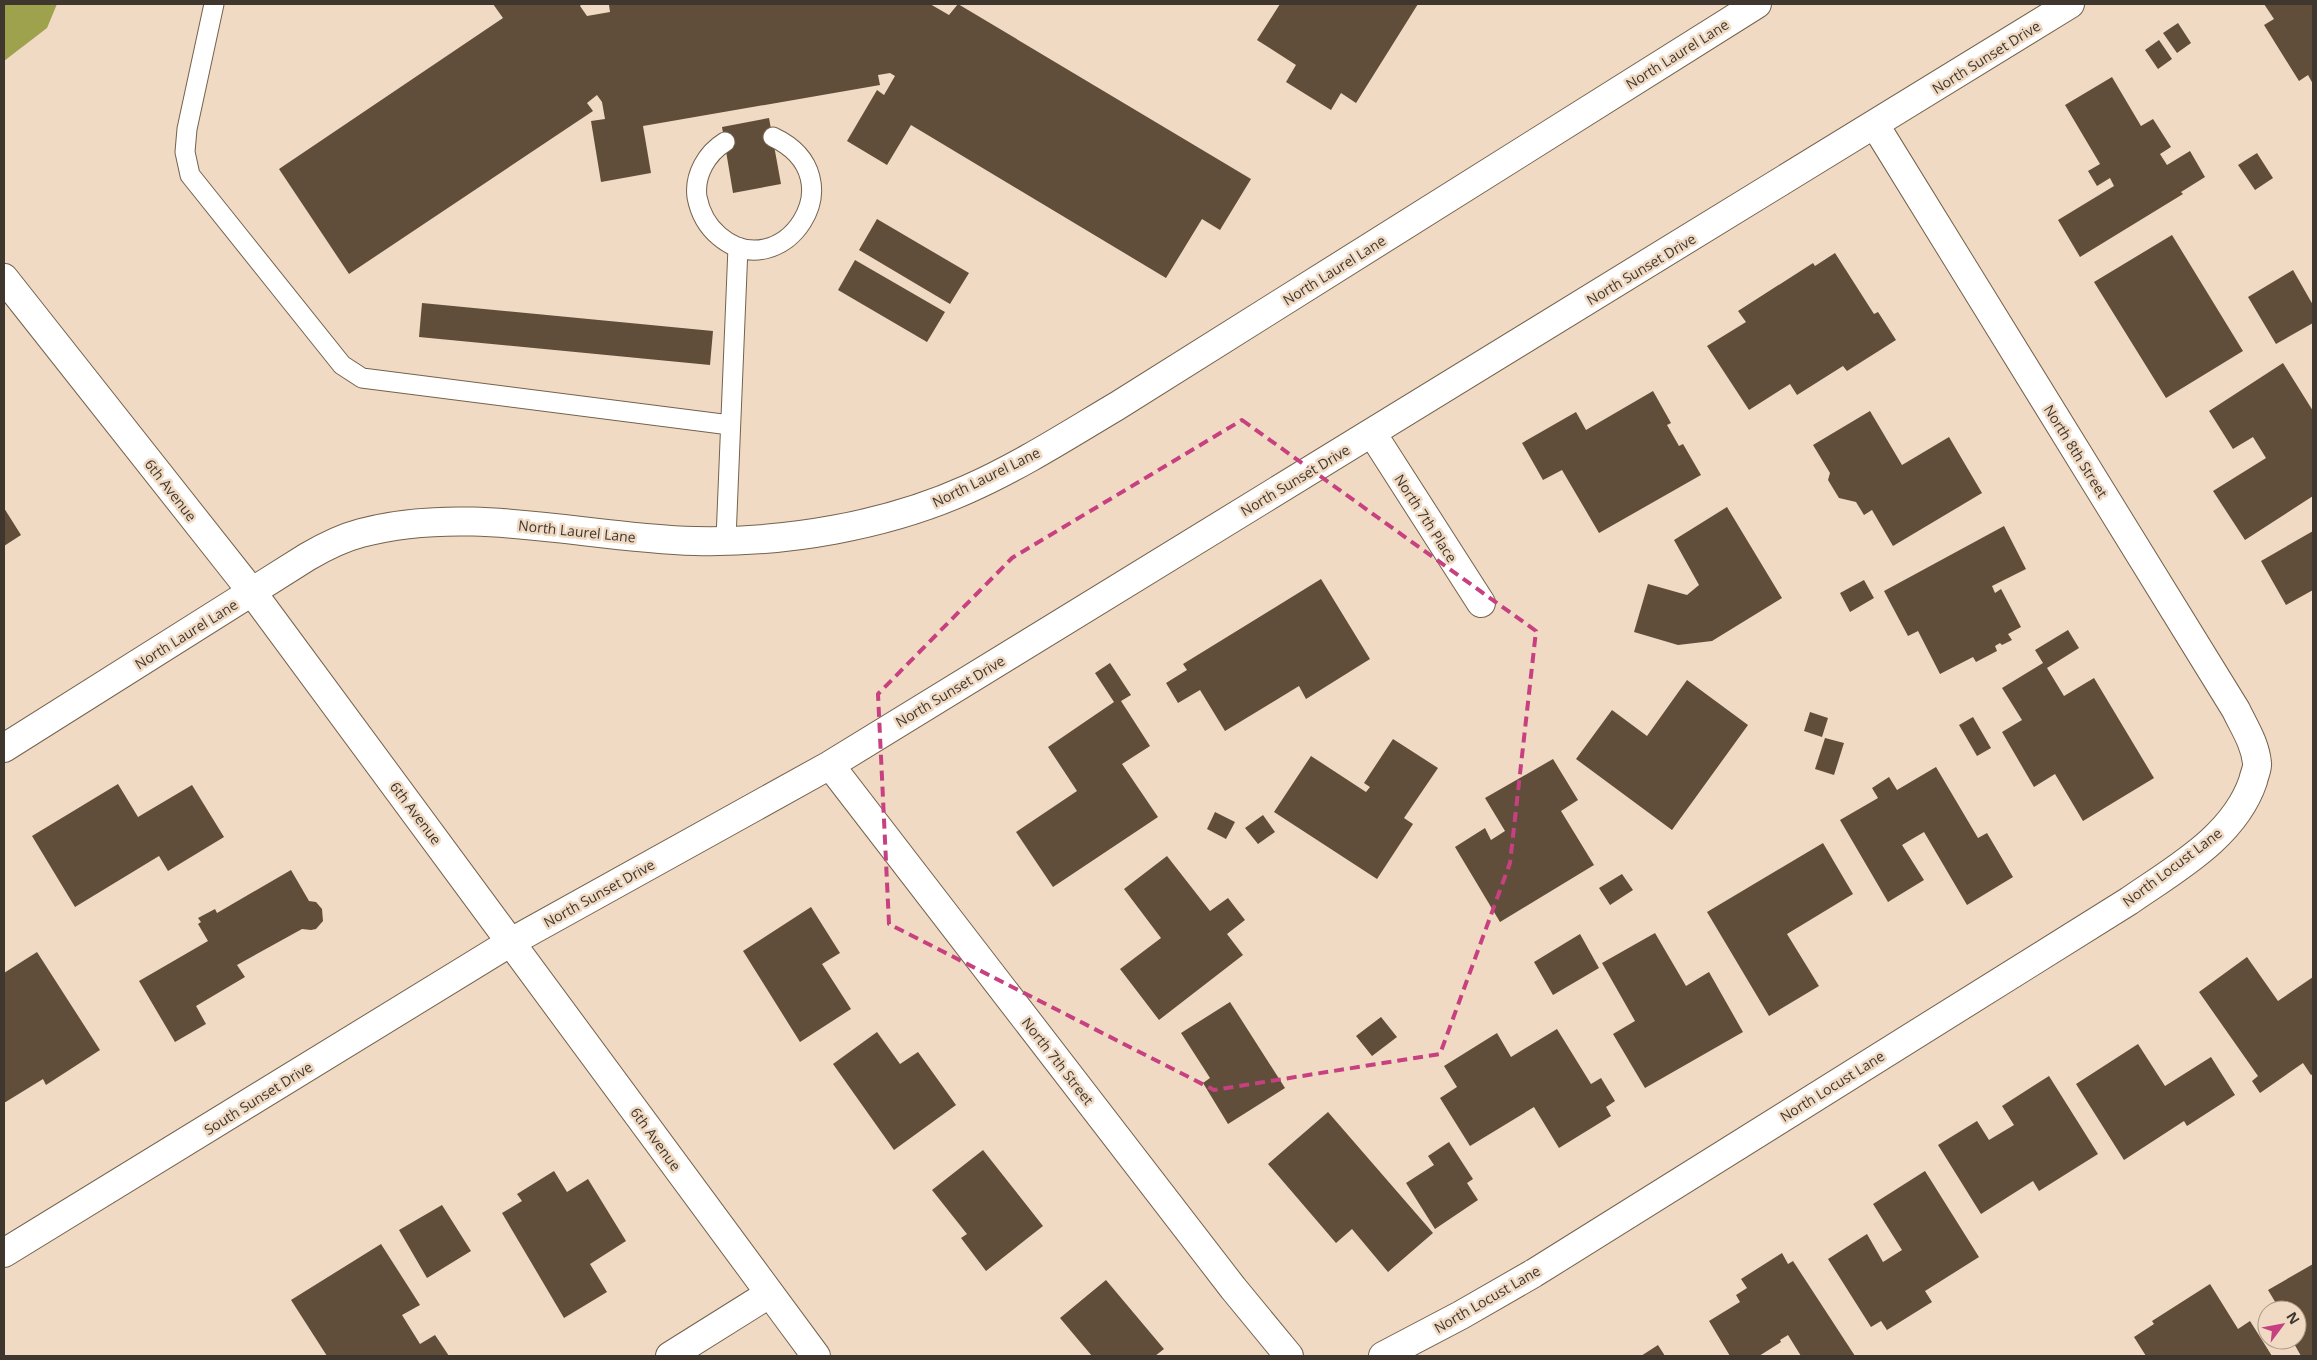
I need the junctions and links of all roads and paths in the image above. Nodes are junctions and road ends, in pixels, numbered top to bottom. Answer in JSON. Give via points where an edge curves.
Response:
{"nodes":[{"id":1,"x":214,"y":4,"type":"edge"},
{"id":2,"x":1757,"y":4,"type":"edge"},
{"id":3,"x":2070,"y":4,"type":"edge"},
{"id":4,"x":1875,"y":125,"type":"junction"},
{"id":5,"x":773,"y":137,"type":"dead end"},
{"id":6,"x":725,"y":142,"type":"dead end"},
{"id":7,"x":738,"y":247,"type":"junction"},
{"id":8,"x":4,"y":278,"type":"edge"},
{"id":9,"x":730,"y":425,"type":"junction"},
{"id":10,"x":1372,"y":433,"type":"junction"},
{"id":11,"x":726,"y":539,"type":"junction"},
{"id":12,"x":252,"y":592,"type":"junction"},
{"id":13,"x":1481,"y":602,"type":"dead end"},
{"id":14,"x":4,"y":748,"type":"edge"},
{"id":15,"x":830,"y":765,"type":"junction"},
{"id":16,"x":2252,"y":783,"type":"joint"},
{"id":17,"x":511,"y":942,"type":"junction"},
{"id":18,"x":4,"y":1253,"type":"edge"},
{"id":19,"x":769,"y":1294,"type":"junction"},
{"id":20,"x":670,"y":1356,"type":"edge"},
{"id":21,"x":816,"y":1356,"type":"edge"},
{"id":22,"x":1289,"y":1356,"type":"edge"},
{"id":23,"x":1383,"y":1356,"type":"edge"}],
"edges":[{"from":1,"to":9,"type":"lane","via":[[187,129],[185,152],[190,175],[342,365],[362,378]]},
{"from":2,"to":11,"type":"street","name":"North Laurel Lane","via":[[1125,401],[1013,466],[929,505],[884,518],[838,529]]},
{"from":3,"to":4,"type":"street","name":"North Sunset Drive"},
{"from":4,"to":10,"type":"street","name":"North Sunset Drive"},
{"from":4,"to":16,"type":"street","name":"North 8th Street","via":[[2236,710],[2254,747],[2258,765]]},
{"from":5,"to":7,"type":"lane","via":[[799,154],[808,170],[811,206],[804,222],[792,236],[776,245],[758,249]]},
{"from":6,"to":7,"type":"lane","via":[[706,160],[699,176],[697,195],[701,212],[710,228]]},
{"from":7,"to":9,"type":"lane"},
{"from":8,"to":12,"type":"street","name":"6th Avenue"},
{"from":9,"to":11,"type":"lane"},
{"from":10,"to":13,"type":"street","name":"North 7th Place"},
{"from":10,"to":15,"type":"street","name":"North Sunset Drive"},
{"from":11,"to":12,"type":"street","name":"North Laurel Lane","via":[[696,541],[631,537],[524,524],[452,522],[380,528],[342,539]]},
{"from":12,"to":14,"type":"street","name":"North Laurel Lane"},
{"from":12,"to":17,"type":"street","name":"6th Avenue"},
{"from":15,"to":17,"type":"street","name":"North Sunset Drive"},
{"from":15,"to":22,"type":"street","name":"North 7th Street","via":[[1233,1288]]},
{"from":16,"to":23,"type":"street","name":"North Locust Lane","via":[[2247,799],[2226,826],[2188,859],[2128,900],[1534,1272]]},
{"from":17,"to":18,"type":"street","name":"South Sunset Drive"},
{"from":17,"to":19,"type":"street","name":"6th Avenue"},
{"from":19,"to":20,"type":"street"},
{"from":19,"to":21,"type":"street","name":"6th Avenue"}]}
